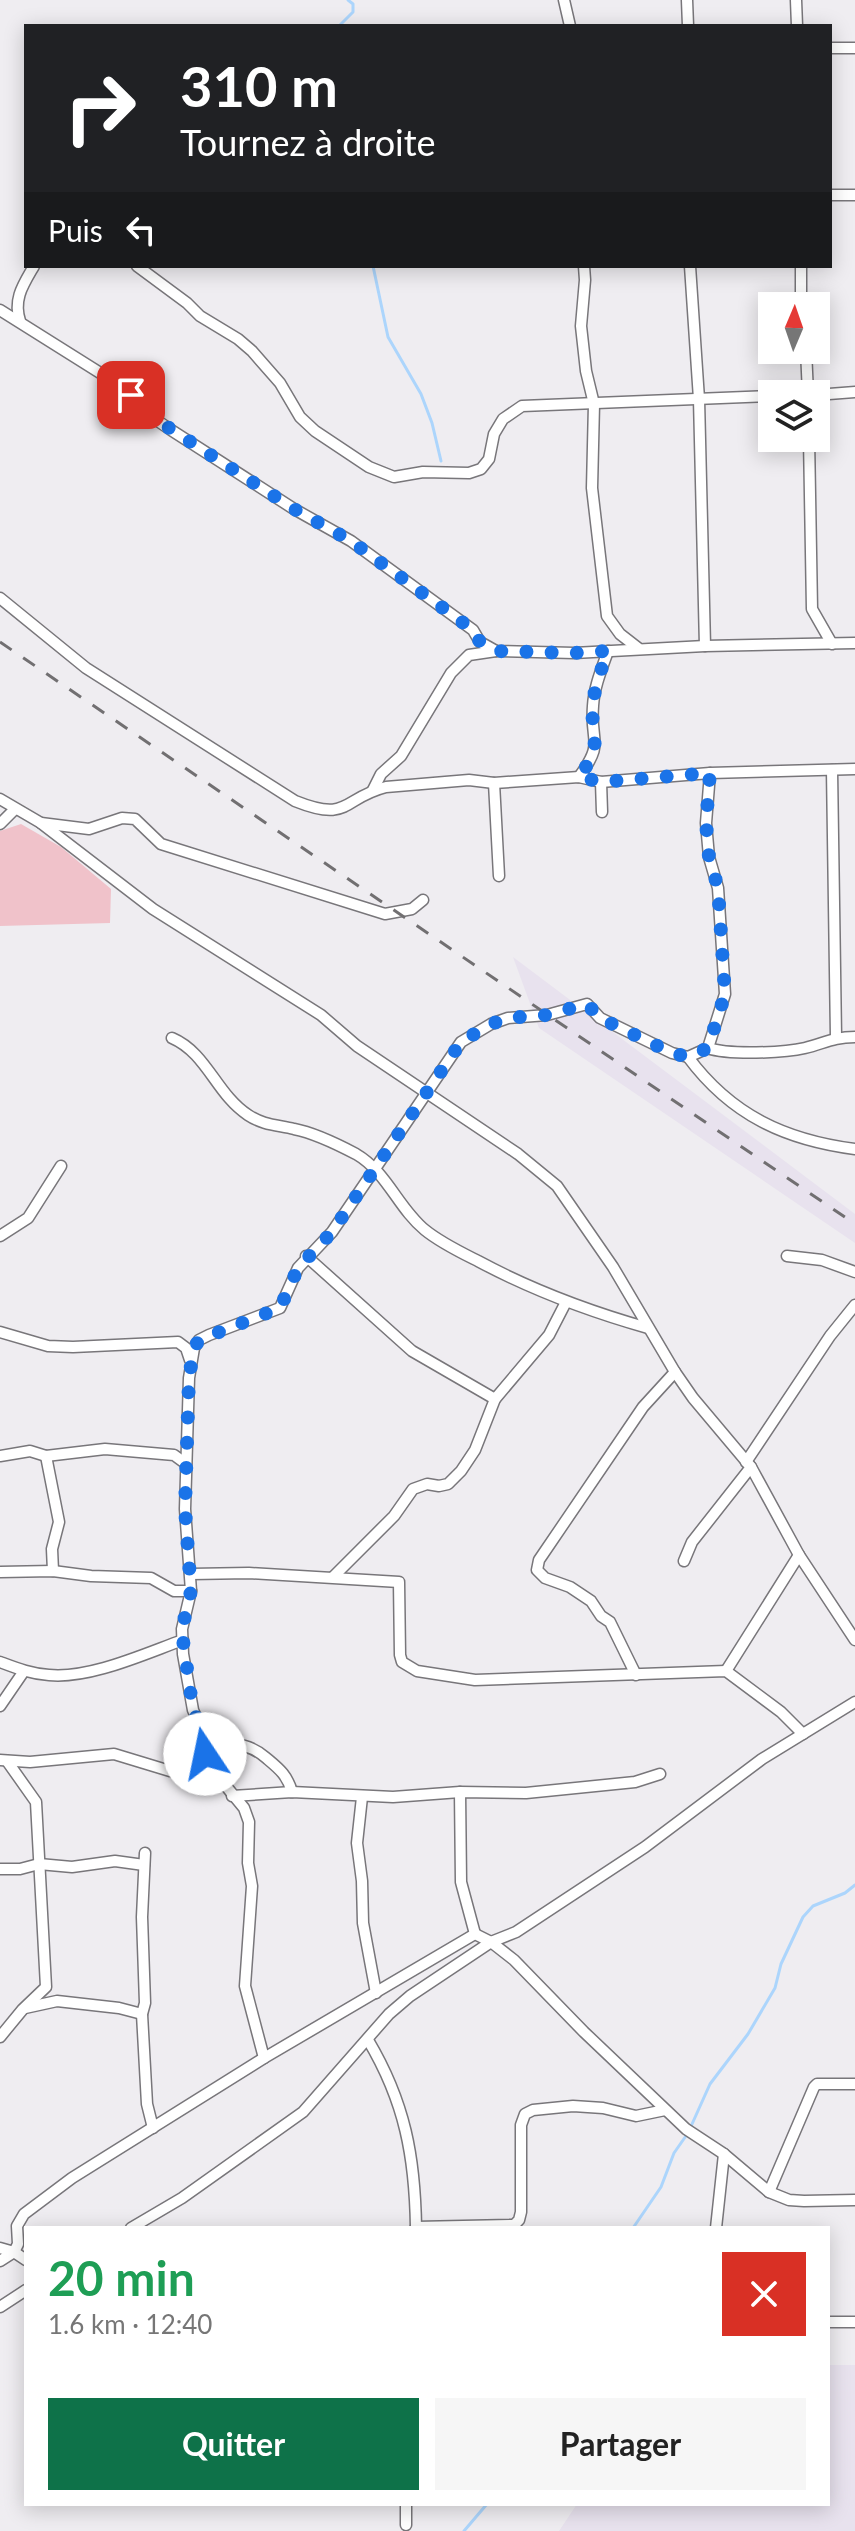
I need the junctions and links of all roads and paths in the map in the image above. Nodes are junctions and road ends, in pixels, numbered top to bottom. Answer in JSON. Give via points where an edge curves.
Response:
{"nodes":[{"id":1,"x":564,"y":0,"type":"edge"},
{"id":2,"x":687,"y":0,"type":"edge"},
{"id":3,"x":796,"y":0,"type":"edge"},
{"id":4,"x":570,"y":24,"type":"edge"},
{"id":5,"x":688,"y":24,"type":"edge"},
{"id":6,"x":797,"y":24,"type":"edge"},
{"id":7,"x":832,"y":48,"type":"edge"},
{"id":8,"x":855,"y":48,"type":"edge"},
{"id":9,"x":832,"y":195,"type":"edge"},
{"id":10,"x":855,"y":195,"type":"edge"},
{"id":11,"x":33,"y":268,"type":"edge"},
{"id":12,"x":140,"y":268,"type":"edge"},
{"id":13,"x":584,"y":268,"type":"edge"},
{"id":14,"x":690,"y":268,"type":"edge"},
{"id":15,"x":801,"y":268,"type":"edge"},
{"id":16,"x":801,"y":292,"type":"edge"},
{"id":17,"x":0,"y":310,"type":"edge"},
{"id":18,"x":20,"y":321,"type":"junction"},
{"id":19,"x":855,"y":392,"type":"edge"},
{"id":20,"x":830,"y":394,"type":"edge"},
{"id":21,"x":758,"y":397,"type":"edge"},
{"id":22,"x":699,"y":399,"type":"junction"},
{"id":23,"x":594,"y":404,"type":"junction"},
{"id":24,"x":809,"y":452,"type":"edge"},
{"id":25,"x":0,"y":598,"type":"edge"},
{"id":26,"x":855,"y":643,"type":"edge"},
{"id":27,"x":832,"y":644,"type":"junction"},
{"id":28,"x":705,"y":646,"type":"junction"},
{"id":29,"x":638,"y":648,"type":"junction"},
{"id":30,"x":496,"y":651,"type":"junction"},
{"id":31,"x":608,"y":651,"type":"junction"},
{"id":32,"x":855,"y":769,"type":"edge"},
{"id":33,"x":832,"y":770,"type":"junction"},
{"id":34,"x":710,"y":773,"type":"junction"},
{"id":35,"x":579,"y":777,"type":"junction"},
{"id":36,"x":601,"y":782,"type":"junction"},
{"id":37,"x":494,"y":783,"type":"junction"},
{"id":38,"x":373,"y":790,"type":"junction"},
{"id":39,"x":0,"y":802,"type":"edge"},
{"id":40,"x":15,"y":809,"type":"junction"},
{"id":41,"x":602,"y":812,"type":"dead end"},
{"id":42,"x":41,"y":823,"type":"junction"},
{"id":43,"x":0,"y":824,"type":"edge"},
{"id":44,"x":499,"y":876,"type":"dead end"},
{"id":45,"x":423,"y":900,"type":"dead end"},
{"id":46,"x":836,"y":1037,"type":"junction"},
{"id":47,"x":855,"y":1037,"type":"edge"},
{"id":48,"x":172,"y":1038,"type":"dead end"},
{"id":49,"x":708,"y":1048,"type":"junction"},
{"id":50,"x":688,"y":1057,"type":"junction"},
{"id":51,"x":426,"y":1095,"type":"junction"},
{"id":52,"x":855,"y":1149,"type":"edge"},
{"id":53,"x":61,"y":1166,"type":"dead end"},
{"id":54,"x":375,"y":1169,"type":"junction"},
{"id":55,"x":0,"y":1236,"type":"edge"},
{"id":56,"x":306,"y":1256,"type":"junction"},
{"id":57,"x":787,"y":1256,"type":"dead end"},
{"id":58,"x":855,"y":1272,"type":"edge"},
{"id":59,"x":566,"y":1302,"type":"junction"},
{"id":60,"x":855,"y":1305,"type":"edge"},
{"id":61,"x":648,"y":1328,"type":"junction"},
{"id":62,"x":0,"y":1332,"type":"edge"},
{"id":63,"x":199,"y":1340,"type":"junction"},
{"id":64,"x":178,"y":1342,"type":"junction"},
{"id":65,"x":191,"y":1362,"type":"junction"},
{"id":66,"x":675,"y":1372,"type":"junction"},
{"id":67,"x":495,"y":1399,"type":"junction"},
{"id":68,"x":0,"y":1456,"type":"edge"},
{"id":69,"x":46,"y":1456,"type":"junction"},
{"id":70,"x":185,"y":1463,"type":"junction"},
{"id":71,"x":749,"y":1464,"type":"junction"},
{"id":72,"x":799,"y":1555,"type":"junction"},
{"id":73,"x":684,"y":1561,"type":"dead end"},
{"id":74,"x":53,"y":1571,"type":"junction"},
{"id":75,"x":0,"y":1572,"type":"edge"},
{"id":76,"x":191,"y":1574,"type":"junction"},
{"id":77,"x":333,"y":1577,"type":"junction"},
{"id":78,"x":191,"y":1591,"type":"junction"},
{"id":79,"x":183,"y":1640,"type":"junction"},
{"id":80,"x":855,"y":1640,"type":"edge"},
{"id":81,"x":0,"y":1662,"type":"edge"},
{"id":82,"x":24,"y":1671,"type":"junction"},
{"id":83,"x":726,"y":1671,"type":"junction"},
{"id":84,"x":636,"y":1675,"type":"junction"},
{"id":85,"x":855,"y":1702,"type":"edge"},
{"id":86,"x":0,"y":1706,"type":"edge"},
{"id":87,"x":803,"y":1734,"type":"junction"},
{"id":88,"x":216,"y":1748,"type":"junction"},
{"id":89,"x":4,"y":1760,"type":"edge"},
{"id":90,"x":186,"y":1772,"type":"junction"},
{"id":91,"x":660,"y":1774,"type":"dead end"},
{"id":92,"x":292,"y":1792,"type":"junction"},
{"id":93,"x":460,"y":1792,"type":"junction"},
{"id":94,"x":232,"y":1796,"type":"junction"},
{"id":95,"x":362,"y":1797,"type":"junction"},
{"id":96,"x":145,"y":1853,"type":"dead end"},
{"id":97,"x":39,"y":1864,"type":"junction"},
{"id":98,"x":144,"y":1865,"type":"junction"},
{"id":99,"x":0,"y":1869,"type":"edge"},
{"id":100,"x":475,"y":1934,"type":"junction"},
{"id":101,"x":491,"y":1942,"type":"junction"},
{"id":102,"x":376,"y":1993,"type":"junction"},
{"id":103,"x":23,"y":2009,"type":"junction"},
{"id":104,"x":142,"y":2014,"type":"junction"},
{"id":105,"x":0,"y":2037,"type":"edge"},
{"id":106,"x":368,"y":2040,"type":"junction"},
{"id":107,"x":264,"y":2058,"type":"junction"},
{"id":108,"x":855,"y":2084,"type":"edge"},
{"id":109,"x":665,"y":2110,"type":"junction"},
{"id":110,"x":153,"y":2128,"type":"junction"},
{"id":111,"x":724,"y":2154,"type":"junction"},
{"id":112,"x":769,"y":2192,"type":"junction"},
{"id":113,"x":855,"y":2200,"type":"edge"},
{"id":114,"x":134,"y":2226,"type":"edge"},
{"id":115,"x":416,"y":2226,"type":"edge"},
{"id":116,"x":481,"y":2226,"type":"edge"},
{"id":117,"x":716,"y":2226,"type":"edge"},
{"id":118,"x":0,"y":2248,"type":"edge"},
{"id":119,"x":14,"y":2252,"type":"junction"},
{"id":120,"x":24,"y":2259,"type":"edge"},
{"id":121,"x":0,"y":2261,"type":"edge"},
{"id":122,"x":24,"y":2291,"type":"edge"},
{"id":123,"x":0,"y":2307,"type":"edge"},
{"id":124,"x":830,"y":2322,"type":"edge"},
{"id":125,"x":855,"y":2322,"type":"edge"},
{"id":126,"x":406,"y":2506,"type":"edge"},
{"id":127,"x":406,"y":2525,"type":"dead end"}],
"edges":[{"from":1,"to":4,"type":"street"},
{"from":2,"to":5,"type":"street"},
{"from":3,"to":6,"type":"street"},
{"from":7,"to":8,"type":"street"},
{"from":9,"to":10,"type":"street"},
{"from":11,"to":18,"type":"street","via":[[16,307]]},
{"from":12,"to":23,"type":"street","via":[[252,351],[315,431],[394,477],[481,469],[503,419],[522,406]]},
{"from":13,"to":23,"type":"street","via":[[581,326]]},
{"from":14,"to":22,"type":"street"},
{"from":15,"to":16,"type":"street"},
{"from":17,"to":18,"type":"street"},
{"from":18,"to":30,"type":"street","via":[[114,382],[160,422],[364,550]]},
{"from":19,"to":20,"type":"street"},
{"from":21,"to":22,"type":"street"},
{"from":22,"to":23,"type":"street"},
{"from":22,"to":28,"type":"street"},
{"from":23,"to":29,"type":"street","via":[[592,488],[607,616]]},
{"from":24,"to":27,"type":"street","via":[[812,609]]},
{"from":25,"to":38,"type":"street","via":[[86,668],[295,801],[317,810],[340,809]]},
{"from":26,"to":27,"type":"street"},
{"from":27,"to":28,"type":"street"},
{"from":28,"to":29,"type":"street"},
{"from":29,"to":31,"type":"street"},
{"from":30,"to":31,"type":"street"},
{"from":30,"to":38,"type":"street","via":[[469,655],[451,673],[401,756]]},
{"from":31,"to":35,"type":"street","via":[[593,704],[593,757]]},
{"from":32,"to":33,"type":"street"},
{"from":33,"to":34,"type":"street"},
{"from":33,"to":46,"type":"street"},
{"from":34,"to":36,"type":"street"},
{"from":34,"to":49,"type":"street","via":[[706,823],[718,888],[725,994]]},
{"from":35,"to":36,"type":"street"},
{"from":35,"to":37,"type":"street"},
{"from":36,"to":41,"type":"street"},
{"from":37,"to":38,"type":"street","via":[[469,780]]},
{"from":37,"to":44,"type":"street"},
{"from":39,"to":40,"type":"street"},
{"from":40,"to":42,"type":"street"},
{"from":40,"to":43,"type":"street"},
{"from":42,"to":45,"type":"street","via":[[89,829],[135,819],[161,844],[385,914],[412,909]]},
{"from":42,"to":51,"type":"street","via":[[153,909],[321,1015]]},
{"from":46,"to":47,"type":"street"},
{"from":46,"to":49,"type":"street","via":[[804,1049],[723,1053]]},
{"from":48,"to":54,"type":"street","via":[[188,1045],[227,1098],[249,1116],[328,1140]]},
{"from":49,"to":50,"type":"street"},
{"from":50,"to":51,"type":"street","via":[[600,1018],[587,1004],[508,1018],[475,1034],[461,1042]]},
{"from":50,"to":52,"type":"street","via":[[710,1085],[753,1118],[802,1139]]},
{"from":51,"to":54,"type":"street"},
{"from":51,"to":61,"type":"street","via":[[518,1154],[557,1186]]},
{"from":53,"to":55,"type":"street","via":[[28,1218]]},
{"from":54,"to":56,"type":"street","via":[[326,1240]]},
{"from":54,"to":59,"type":"street","via":[[424,1229],[517,1282]]},
{"from":56,"to":63,"type":"street","via":[[280,1308]]},
{"from":56,"to":67,"type":"street","via":[[412,1351]]},
{"from":57,"to":58,"type":"street","via":[[822,1260]]},
{"from":59,"to":61,"type":"street"},
{"from":59,"to":67,"type":"street","via":[[549,1335]]},
{"from":60,"to":71,"type":"street"},
{"from":61,"to":66,"type":"street"},
{"from":62,"to":64,"type":"street","via":[[48,1346]]},
{"from":63,"to":64,"type":"street"},
{"from":63,"to":65,"type":"street"},
{"from":64,"to":65,"type":"street"},
{"from":65,"to":70,"type":"street"},
{"from":66,"to":71,"type":"street"},
{"from":66,"to":84,"type":"street","via":[[643,1407],[537,1570],[582,1594],[610,1622]]},
{"from":67,"to":77,"type":"street","via":[[475,1450],[455,1478],[448,1484],[413,1489],[394,1516]]},
{"from":68,"to":69,"type":"street","via":[[30,1451]]},
{"from":69,"to":70,"type":"street","via":[[105,1449],[174,1455]]},
{"from":69,"to":74,"type":"street","via":[[59,1522]]},
{"from":70,"to":76,"type":"street"},
{"from":71,"to":72,"type":"street"},
{"from":71,"to":73,"type":"street"},
{"from":72,"to":80,"type":"street"},
{"from":72,"to":83,"type":"street"},
{"from":74,"to":75,"type":"street"},
{"from":74,"to":78,"type":"street","via":[[151,1578],[174,1591]]},
{"from":76,"to":77,"type":"street"},
{"from":76,"to":78,"type":"street"},
{"from":77,"to":84,"type":"street","via":[[399,1582],[400,1655],[417,1671],[475,1680]]},
{"from":78,"to":79,"type":"street"},
{"from":79,"to":82,"type":"street","via":[[69,1674]]},
{"from":79,"to":88,"type":"street","via":[[193,1710]]},
{"from":81,"to":82,"type":"street"},
{"from":82,"to":86,"type":"street"},
{"from":83,"to":84,"type":"street"},
{"from":83,"to":87,"type":"street"},
{"from":85,"to":87,"type":"street"},
{"from":87,"to":101,"type":"street","via":[[645,1847],[516,1932]]},
{"from":88,"to":90,"type":"street"},
{"from":88,"to":92,"type":"street","via":[[251,1746],[282,1770]]},
{"from":89,"to":90,"type":"street","via":[[114,1754]]},
{"from":89,"to":97,"type":"street","via":[[36,1802]]},
{"from":90,"to":94,"type":"street","via":[[216,1774]]},
{"from":91,"to":93,"type":"street","via":[[570,1790]]},
{"from":92,"to":94,"type":"street"},
{"from":92,"to":95,"type":"street"},
{"from":93,"to":95,"type":"street"},
{"from":93,"to":100,"type":"street","via":[[461,1882]]},
{"from":94,"to":107,"type":"street","via":[[249,1822],[252,1886],[245,1986]]},
{"from":95,"to":102,"type":"street","via":[[357,1843],[363,1923]]},
{"from":96,"to":98,"type":"street"},
{"from":97,"to":98,"type":"street"},
{"from":97,"to":99,"type":"street"},
{"from":97,"to":103,"type":"street","via":[[46,1987]]},
{"from":98,"to":104,"type":"street"},
{"from":100,"to":101,"type":"street"},
{"from":100,"to":102,"type":"street"},
{"from":101,"to":106,"type":"street","via":[[410,1996]]},
{"from":101,"to":109,"type":"street"},
{"from":102,"to":107,"type":"street"},
{"from":103,"to":104,"type":"street","via":[[57,2001]]},
{"from":103,"to":105,"type":"street"},
{"from":104,"to":110,"type":"street"},
{"from":106,"to":114,"type":"street","via":[[293,2121]]},
{"from":106,"to":115,"type":"street","via":[[409,2135]]},
{"from":107,"to":110,"type":"street"},
{"from":108,"to":112,"type":"street","via":[[814,2087]]},
{"from":109,"to":111,"type":"street"},
{"from":109,"to":116,"type":"street","via":[[636,2116],[573,2106],[525,2114],[519,2220],[514,2225]]},
{"from":110,"to":119,"type":"street","via":[[24,2214]]},
{"from":111,"to":112,"type":"street"},
{"from":111,"to":117,"type":"street"},
{"from":112,"to":113,"type":"street","via":[[804,2201]]},
{"from":118,"to":119,"type":"street"},
{"from":119,"to":120,"type":"street"},
{"from":119,"to":121,"type":"street"},
{"from":122,"to":123,"type":"street"},
{"from":124,"to":125,"type":"street"},
{"from":126,"to":127,"type":"street"}]}
